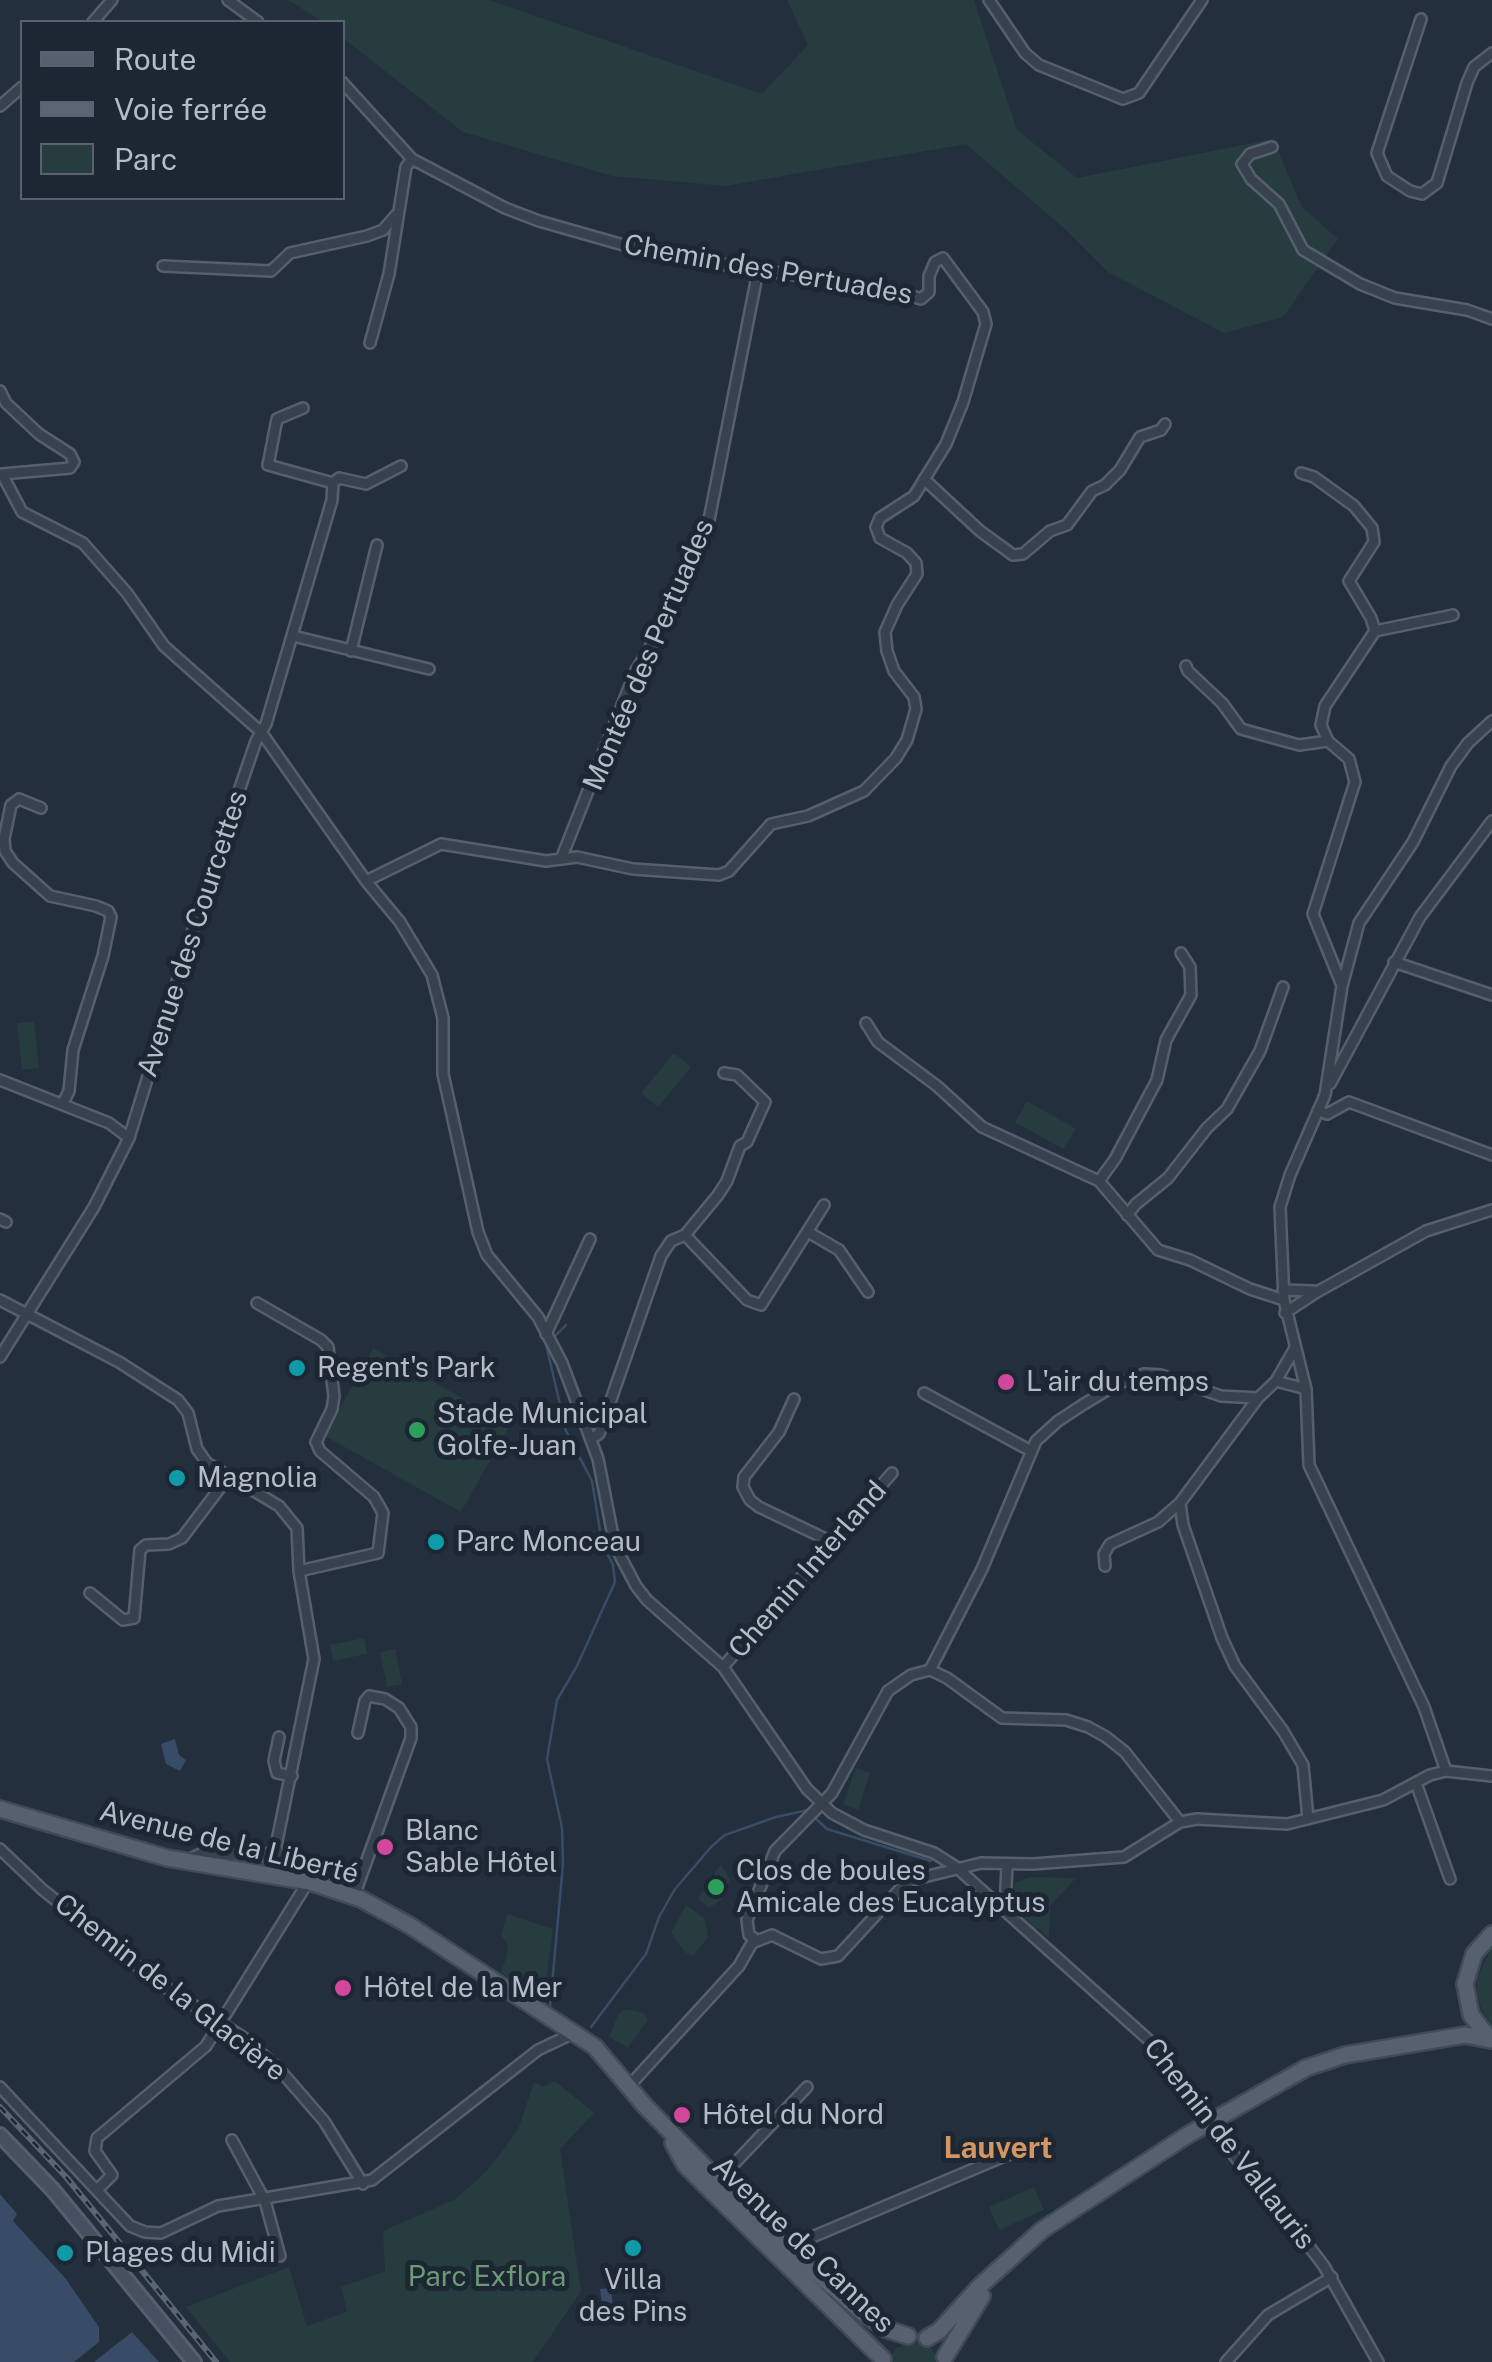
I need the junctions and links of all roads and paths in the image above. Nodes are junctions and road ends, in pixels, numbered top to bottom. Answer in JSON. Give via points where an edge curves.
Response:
{"nodes":[{"id":1,"x":112,"y":0,"type":"edge"},
{"id":2,"x":228,"y":0,"type":"edge"},
{"id":3,"x":989,"y":0,"type":"edge"},
{"id":4,"x":1202,"y":0,"type":"edge"},
{"id":5,"x":1421,"y":18,"type":"dead end"},
{"id":6,"x":95,"y":20,"type":"edge"},
{"id":7,"x":255,"y":20,"type":"edge"},
{"id":8,"x":1492,"y":53,"type":"edge"},
{"id":9,"x":345,"y":85,"type":"edge"},
{"id":10,"x":20,"y":89,"type":"edge"},
{"id":11,"x":0,"y":106,"type":"edge"},
{"id":12,"x":1272,"y":147,"type":"dead end"},
{"id":13,"x":412,"y":159,"type":"junction"},
{"id":14,"x":396,"y":215,"type":"junction"},
{"id":15,"x":163,"y":266,"type":"dead end"},
{"id":16,"x":758,"y":271,"type":"junction"},
{"id":17,"x":1492,"y":319,"type":"edge"},
{"id":18,"x":370,"y":343,"type":"dead end"},
{"id":19,"x":0,"y":391,"type":"edge"},
{"id":20,"x":303,"y":408,"type":"dead end"},
{"id":21,"x":1166,"y":424,"type":"dead end"},
{"id":22,"x":401,"y":466,"type":"dead end"},
{"id":23,"x":1301,"y":473,"type":"dead end"},
{"id":24,"x":1,"y":475,"type":"edge"},
{"id":25,"x":924,"y":479,"type":"junction"},
{"id":26,"x":333,"y":483,"type":"junction"},
{"id":27,"x":378,"y":545,"type":"dead end"},
{"id":28,"x":1453,"y":616,"type":"dead end"},
{"id":29,"x":1375,"y":630,"type":"junction"},
{"id":30,"x":293,"y":636,"type":"junction"},
{"id":31,"x":351,"y":651,"type":"junction"},
{"id":32,"x":1186,"y":666,"type":"dead end"},
{"id":33,"x":429,"y":669,"type":"dead end"},
{"id":34,"x":1492,"y":720,"type":"edge"},
{"id":35,"x":261,"y":732,"type":"junction"},
{"id":36,"x":1328,"y":741,"type":"junction"},
{"id":37,"x":41,"y":808,"type":"dead end"},
{"id":38,"x":1492,"y":821,"type":"edge"},
{"id":39,"x":561,"y":859,"type":"junction"},
{"id":40,"x":366,"y":881,"type":"junction"},
{"id":41,"x":1181,"y":953,"type":"dead end"},
{"id":42,"x":1394,"y":962,"type":"junction"},
{"id":43,"x":1342,"y":986,"type":"junction"},
{"id":44,"x":1282,"y":987,"type":"dead end"},
{"id":45,"x":1492,"y":996,"type":"edge"},
{"id":46,"x":866,"y":1024,"type":"dead end"},
{"id":47,"x":724,"y":1073,"type":"dead end"},
{"id":48,"x":0,"y":1080,"type":"edge"},
{"id":49,"x":1324,"y":1095,"type":"junction"},
{"id":50,"x":63,"y":1103,"type":"junction"},
{"id":51,"x":1318,"y":1110,"type":"junction"},
{"id":52,"x":129,"y":1138,"type":"junction"},
{"id":53,"x":1492,"y":1155,"type":"edge"},
{"id":54,"x":1098,"y":1181,"type":"junction"},
{"id":55,"x":824,"y":1205,"type":"dead end"},
{"id":56,"x":1492,"y":1210,"type":"edge"},
{"id":57,"x":1127,"y":1215,"type":"junction"},
{"id":58,"x":808,"y":1232,"type":"junction"},
{"id":59,"x":685,"y":1234,"type":"junction"},
{"id":60,"x":590,"y":1239,"type":"dead end"},
{"id":61,"x":868,"y":1292,"type":"dead end"},
{"id":62,"x":1317,"y":1292,"type":"junction"},
{"id":63,"x":1283,"y":1295,"type":"junction"},
{"id":64,"x":0,"y":1300,"type":"edge"},
{"id":65,"x":257,"y":1303,"type":"dead end"},
{"id":66,"x":1286,"y":1313,"type":"junction"},
{"id":67,"x":25,"y":1314,"type":"junction"},
{"id":68,"x":546,"y":1334,"type":"junction"},
{"id":69,"x":1295,"y":1348,"type":"junction"},
{"id":70,"x":0,"y":1357,"type":"edge"},
{"id":71,"x":1276,"y":1381,"type":"junction"},
{"id":72,"x":1306,"y":1389,"type":"junction"},
{"id":73,"x":924,"y":1393,"type":"dead end"},
{"id":74,"x":1258,"y":1398,"type":"junction"},
{"id":75,"x":794,"y":1400,"type":"dead end"},
{"id":76,"x":592,"y":1438,"type":"junction"},
{"id":77,"x":1031,"y":1451,"type":"junction"},
{"id":78,"x":892,"y":1474,"type":"dead end"},
{"id":79,"x":229,"y":1476,"type":"junction"},
{"id":80,"x":1180,"y":1504,"type":"junction"},
{"id":81,"x":1164,"y":1518,"type":"junction"},
{"id":82,"x":1183,"y":1525,"type":"junction"},
{"id":83,"x":832,"y":1542,"type":"junction"},
{"id":84,"x":1105,"y":1566,"type":"dead end"},
{"id":85,"x":298,"y":1570,"type":"junction"},
{"id":86,"x":90,"y":1593,"type":"dead end"},
{"id":87,"x":723,"y":1668,"type":"junction"},
{"id":88,"x":930,"y":1670,"type":"junction"},
{"id":89,"x":358,"y":1733,"type":"dead end"},
{"id":90,"x":279,"y":1737,"type":"dead end"},
{"id":91,"x":1446,"y":1771,"type":"junction"},
{"id":92,"x":292,"y":1776,"type":"junction"},
{"id":93,"x":1492,"y":1776,"type":"edge"},
{"id":94,"x":1416,"y":1783,"type":"junction"},
{"id":95,"x":0,"y":1810,"type":"edge"},
{"id":96,"x":815,"y":1812,"type":"junction"},
{"id":97,"x":1308,"y":1819,"type":"junction"},
{"id":98,"x":1180,"y":1822,"type":"junction"},
{"id":99,"x":0,"y":1850,"type":"edge"},
{"id":100,"x":275,"y":1852,"type":"junction"},
{"id":101,"x":187,"y":1861,"type":"junction"},
{"id":102,"x":1007,"y":1865,"type":"junction"},
{"id":103,"x":956,"y":1867,"type":"junction"},
{"id":104,"x":269,"y":1874,"type":"junction"},
{"id":105,"x":303,"y":1880,"type":"junction"},
{"id":106,"x":1450,"y":1880,"type":"dead end"},
{"id":107,"x":354,"y":1896,"type":"junction"},
{"id":108,"x":1005,"y":1911,"type":"junction"},
{"id":109,"x":1492,"y":1934,"type":"edge"},
{"id":110,"x":756,"y":1940,"type":"junction"},
{"id":111,"x":1466,"y":2000,"type":"junction"},
{"id":112,"x":221,"y":2024,"type":"junction"},
{"id":113,"x":576,"y":2032,"type":"junction"},
{"id":114,"x":1438,"y":2039,"type":"junction"},
{"id":115,"x":1491,"y":2041,"type":"edge"},
{"id":116,"x":630,"y":2085,"type":"junction"},
{"id":117,"x":0,"y":2087,"type":"edge"},
{"id":118,"x":807,"y":2088,"type":"dead end"},
{"id":119,"x":1212,"y":2125,"type":"junction"},
{"id":120,"x":669,"y":2130,"type":"junction"},
{"id":121,"x":0,"y":2135,"type":"edge"},
{"id":122,"x":232,"y":2140,"type":"dead end"},
{"id":123,"x":1026,"y":2147,"type":"dead end"},
{"id":124,"x":718,"y":2181,"type":"junction"},
{"id":125,"x":363,"y":2184,"type":"junction"},
{"id":126,"x":98,"y":2190,"type":"junction"},
{"id":127,"x":265,"y":2201,"type":"junction"},
{"id":128,"x":786,"y":2248,"type":"junction"},
{"id":129,"x":280,"y":2256,"type":"dead end"},
{"id":130,"x":996,"y":2273,"type":"junction"},
{"id":131,"x":1332,"y":2277,"type":"junction"},
{"id":132,"x":908,"y":2336,"type":"junction"},
{"id":133,"x":926,"y":2338,"type":"junction"},
{"id":134,"x":946,"y":2359,"type":"edge"},
{"id":135,"x":883,"y":2360,"type":"edge"},
{"id":136,"x":194,"y":2362,"type":"edge"},
{"id":137,"x":1226,"y":2362,"type":"edge"},
{"id":138,"x":1378,"y":2362,"type":"edge"}],
"edges":[{"from":1,"to":6,"type":"street"},
{"from":2,"to":7,"type":"street"},
{"from":3,"to":4,"type":"street","via":[[1025,54],[1123,99],[1139,94]]},
{"from":5,"to":8,"type":"street","via":[[1377,153],[1387,176],[1410,191],[1422,194],[1437,183],[1467,83]]},
{"from":9,"to":13,"type":"street","name":"Chemin des Pertuades"},
{"from":10,"to":11,"type":"street"},
{"from":12,"to":17,"type":"street","via":[[1242,164],[1279,204],[1303,250],[1395,298]]},
{"from":13,"to":14,"type":"street"},
{"from":13,"to":16,"type":"street","name":"Chemin des Pertuades","via":[[505,208],[566,230]]},
{"from":14,"to":15,"type":"street","via":[[367,236],[290,253],[271,271]]},
{"from":14,"to":18,"type":"street"},
{"from":16,"to":25,"type":"street","name":"Chemin des Pertuades","via":[[921,299],[929,292],[934,262],[943,258],[955,270],[986,324],[946,444]]},
{"from":16,"to":39,"type":"street","name":"Montée des Pertuades","via":[[708,525],[636,670]]},
{"from":19,"to":24,"type":"street","via":[[74,462],[70,468]]},
{"from":20,"to":26,"type":"street","via":[[278,419],[268,465]]},
{"from":21,"to":25,"type":"street","via":[[1140,438],[1120,470],[1092,492],[1067,526],[1024,554],[1013,555],[980,531]]},
{"from":22,"to":26,"type":"street","via":[[366,484],[340,478]]},
{"from":23,"to":29,"type":"street","via":[[1354,506],[1372,528],[1374,542],[1349,581]]},
{"from":24,"to":35,"type":"street","name":"Chemin de Vallauris","via":[[22,512],[83,543],[164,646]]},
{"from":25,"to":39,"type":"street","name":"Chemin des Pertuades","via":[[876,528],[916,563],[917,574],[886,632],[894,672],[916,709],[907,740],[878,778],[822,810],[771,824],[719,875]]},
{"from":26,"to":30,"type":"street","name":"Avenue des Courcettes"},
{"from":27,"to":31,"type":"street"},
{"from":28,"to":29,"type":"street"},
{"from":29,"to":36,"type":"street","via":[[1325,706],[1320,724]]},
{"from":30,"to":31,"type":"street"},
{"from":30,"to":35,"type":"street","name":"Avenue des Courcettes"},
{"from":31,"to":33,"type":"street"},
{"from":32,"to":36,"type":"street","via":[[1241,729],[1299,746]]},
{"from":34,"to":43,"type":"street","via":[[1451,766],[1413,842],[1359,923]]},
{"from":35,"to":40,"type":"street","name":"Chemin de Vallauris"},
{"from":35,"to":52,"type":"street","name":"Avenue des Courcettes"},
{"from":36,"to":43,"type":"street","via":[[1350,758],[1355,782],[1313,914]]},
{"from":37,"to":50,"type":"street","via":[[19,799],[11,805],[5,851],[50,896],[96,906],[111,918]]},
{"from":38,"to":42,"type":"street"},
{"from":39,"to":40,"type":"street","name":"Chemin des Pertuades","via":[[441,844]]},
{"from":40,"to":68,"type":"street","name":"Chemin de Vallauris","via":[[432,975],[443,1018],[442,1074],[478,1232],[486,1255]]},
{"from":41,"to":54,"type":"street","via":[[1190,967],[1190,995],[1166,1040],[1157,1080]]},
{"from":42,"to":45,"type":"street"},
{"from":42,"to":49,"type":"street"},
{"from":43,"to":49,"type":"street"},
{"from":44,"to":57,"type":"street","via":[[1260,1051],[1228,1109]]},
{"from":46,"to":54,"type":"street","via":[[878,1042],[982,1126]]},
{"from":47,"to":59,"type":"street","via":[[738,1075],[765,1102],[727,1181]]},
{"from":48,"to":50,"type":"street"},
{"from":49,"to":51,"type":"street"},
{"from":50,"to":52,"type":"street"},
{"from":51,"to":53,"type":"street","via":[[1327,1114],[1349,1102]]},
{"from":51,"to":63,"type":"street","via":[[1280,1207]]},
{"from":52,"to":67,"type":"street","name":"Avenue des Courcettes"},
{"from":54,"to":57,"type":"street"},
{"from":55,"to":58,"type":"street"},
{"from":56,"to":62,"type":"street","via":[[1426,1232]]},
{"from":57,"to":63,"type":"street","via":[[1158,1250],[1250,1289]]},
{"from":58,"to":59,"type":"street","via":[[761,1305],[747,1300]]},
{"from":58,"to":61,"type":"street","via":[[838,1250]]},
{"from":59,"to":76,"type":"street","via":[[661,1256],[599,1434]]},
{"from":60,"to":68,"type":"street"},
{"from":62,"to":63,"type":"street"},
{"from":62,"to":66,"type":"street"},
{"from":63,"to":66,"type":"street"},
{"from":64,"to":67,"type":"street"},
{"from":65,"to":85,"type":"street","via":[[328,1348],[334,1396],[316,1442],[384,1514],[378,1553]]},
{"from":66,"to":69,"type":"street"},
{"from":67,"to":70,"type":"street","name":"Avenue des Courcettes"},
{"from":67,"to":79,"type":"street","via":[[178,1400],[196,1449]]},
{"from":68,"to":76,"type":"street","name":"Chemin de Vallauris"},
{"from":69,"to":71,"type":"street"},
{"from":69,"to":72,"type":"street"},
{"from":71,"to":72,"type":"street"},
{"from":71,"to":74,"type":"street"},
{"from":72,"to":91,"type":"street","via":[[1310,1464],[1424,1707]]},
{"from":73,"to":77,"type":"street"},
{"from":74,"to":77,"type":"street","via":[[1221,1396],[1144,1374],[1058,1421]]},
{"from":74,"to":80,"type":"street"},
{"from":75,"to":83,"type":"street","via":[[743,1487],[759,1506]]},
{"from":76,"to":87,"type":"street","name":"Chemin de Vallauris","via":[[622,1564],[647,1600]]},
{"from":77,"to":88,"type":"street"},
{"from":78,"to":83,"type":"street","name":"Chemin Interland"},
{"from":79,"to":85,"type":"street","via":[[289,1514],[297,1528]]},
{"from":79,"to":86,"type":"street","via":[[182,1538],[140,1550],[134,1618],[123,1620]]},
{"from":80,"to":81,"type":"street"},
{"from":80,"to":82,"type":"street"},
{"from":81,"to":82,"type":"street"},
{"from":81,"to":84,"type":"street","via":[[1110,1544]]},
{"from":82,"to":97,"type":"street","via":[[1222,1638],[1302,1765]]},
{"from":83,"to":87,"type":"street","name":"Chemin Interland"},
{"from":85,"to":92,"type":"street","via":[[314,1659]]},
{"from":87,"to":96,"type":"street","name":"Chemin de Vallauris","via":[[807,1789]]},
{"from":88,"to":96,"type":"street","via":[[910,1674],[888,1691]]},
{"from":88,"to":98,"type":"street","via":[[1002,1718],[1066,1720],[1106,1737]]},
{"from":89,"to":107,"type":"street","via":[[369,1696],[399,1708],[411,1726]]},
{"from":90,"to":92,"type":"street","via":[[277,1773]]},
{"from":91,"to":93,"type":"street"},
{"from":91,"to":94,"type":"street"},
{"from":92,"to":100,"type":"street"},
{"from":94,"to":97,"type":"street","via":[[1383,1800]]},
{"from":94,"to":106,"type":"street"},
{"from":95,"to":101,"type":"main road","name":"Avenue de la Liberté"},
{"from":96,"to":103,"type":"street","name":"Chemin de Vallauris","via":[[934,1853]]},
{"from":96,"to":110,"type":"street","via":[[775,1851],[757,1890],[746,1929]]},
{"from":97,"to":98,"type":"street"},
{"from":98,"to":102,"type":"street","via":[[1124,1857]]},
{"from":99,"to":112,"type":"street","name":"Chemin de la Glacière","via":[[159,1984]]},
{"from":100,"to":101,"type":"street","via":[[255,1858],[204,1852]]},
{"from":100,"to":104,"type":"street"},
{"from":100,"to":105,"type":"street"},
{"from":101,"to":104,"type":"main road","name":"Avenue de la Liberté"},
{"from":102,"to":103,"type":"street"},
{"from":102,"to":108,"type":"street"},
{"from":103,"to":108,"type":"street","name":"Chemin de Vallauris"},
{"from":103,"to":110,"type":"street","via":[[900,1889],[838,1956],[821,1959],[778,1936]]},
{"from":104,"to":105,"type":"main road","name":"Avenue de la Liberté"},
{"from":105,"to":107,"type":"main road","name":"Avenue de la Liberté"},
{"from":105,"to":112,"type":"street"},
{"from":107,"to":113,"type":"main road","name":"Avenue de la Liberté"},
{"from":108,"to":119,"type":"street","name":"Chemin de Vallauris","via":[[1152,2042]]},
{"from":109,"to":111,"type":"main road","via":[[1468,1969]]},
{"from":110,"to":116,"type":"street"},
{"from":111,"to":114,"type":"main road","via":[[1461,2016]]},
{"from":111,"to":115,"type":"main road"},
{"from":112,"to":125,"type":"street","name":"Chemin de la Glacière","via":[[306,2097]]},
{"from":112,"to":126,"type":"street","via":[[206,2046],[98,2138],[96,2150],[112,2175]]},
{"from":113,"to":116,"type":"main road","name":"Avenue de la Liberté"},
{"from":113,"to":125,"type":"street","via":[[544,2046]]},
{"from":114,"to":115,"type":"main road","via":[[1465,2034]]},
{"from":114,"to":119,"type":"main road","via":[[1306,2068]]},
{"from":116,"to":120,"type":"main road","name":"Avenue de la Liberté"},
{"from":117,"to":126,"type":"street"},
{"from":118,"to":124,"type":"street"},
{"from":119,"to":130,"type":"main road","via":[[1042,2230]]},
{"from":119,"to":131,"type":"street","name":"Chemin de Vallauris"},
{"from":120,"to":124,"type":"main road","name":"Avenue de Cannes"},
{"from":120,"to":135,"type":"main road","name":"Avenue de Cannes","via":[[685,2165]]},
{"from":121,"to":136,"type":"main road"},
{"from":122,"to":127,"type":"street"},
{"from":123,"to":128,"type":"street"},
{"from":124,"to":128,"type":"main road","name":"Avenue de Cannes"},
{"from":125,"to":127,"type":"street"},
{"from":126,"to":127,"type":"street","via":[[130,2226],[160,2233],[218,2206]]},
{"from":127,"to":129,"type":"street"},
{"from":128,"to":132,"type":"main road","name":"Avenue de Cannes","via":[[863,2313]]},
{"from":130,"to":133,"type":"main road"},
{"from":130,"to":134,"type":"main road"},
{"from":131,"to":137,"type":"street","via":[[1268,2314]]},
{"from":131,"to":138,"type":"street","name":"Chemin de Vallauris"},
{"from":132,"to":133,"type":"main road"},
{"from":132,"to":135,"type":"main road","via":[[892,2344]]},
{"from":133,"to":134,"type":"main road"}]}
